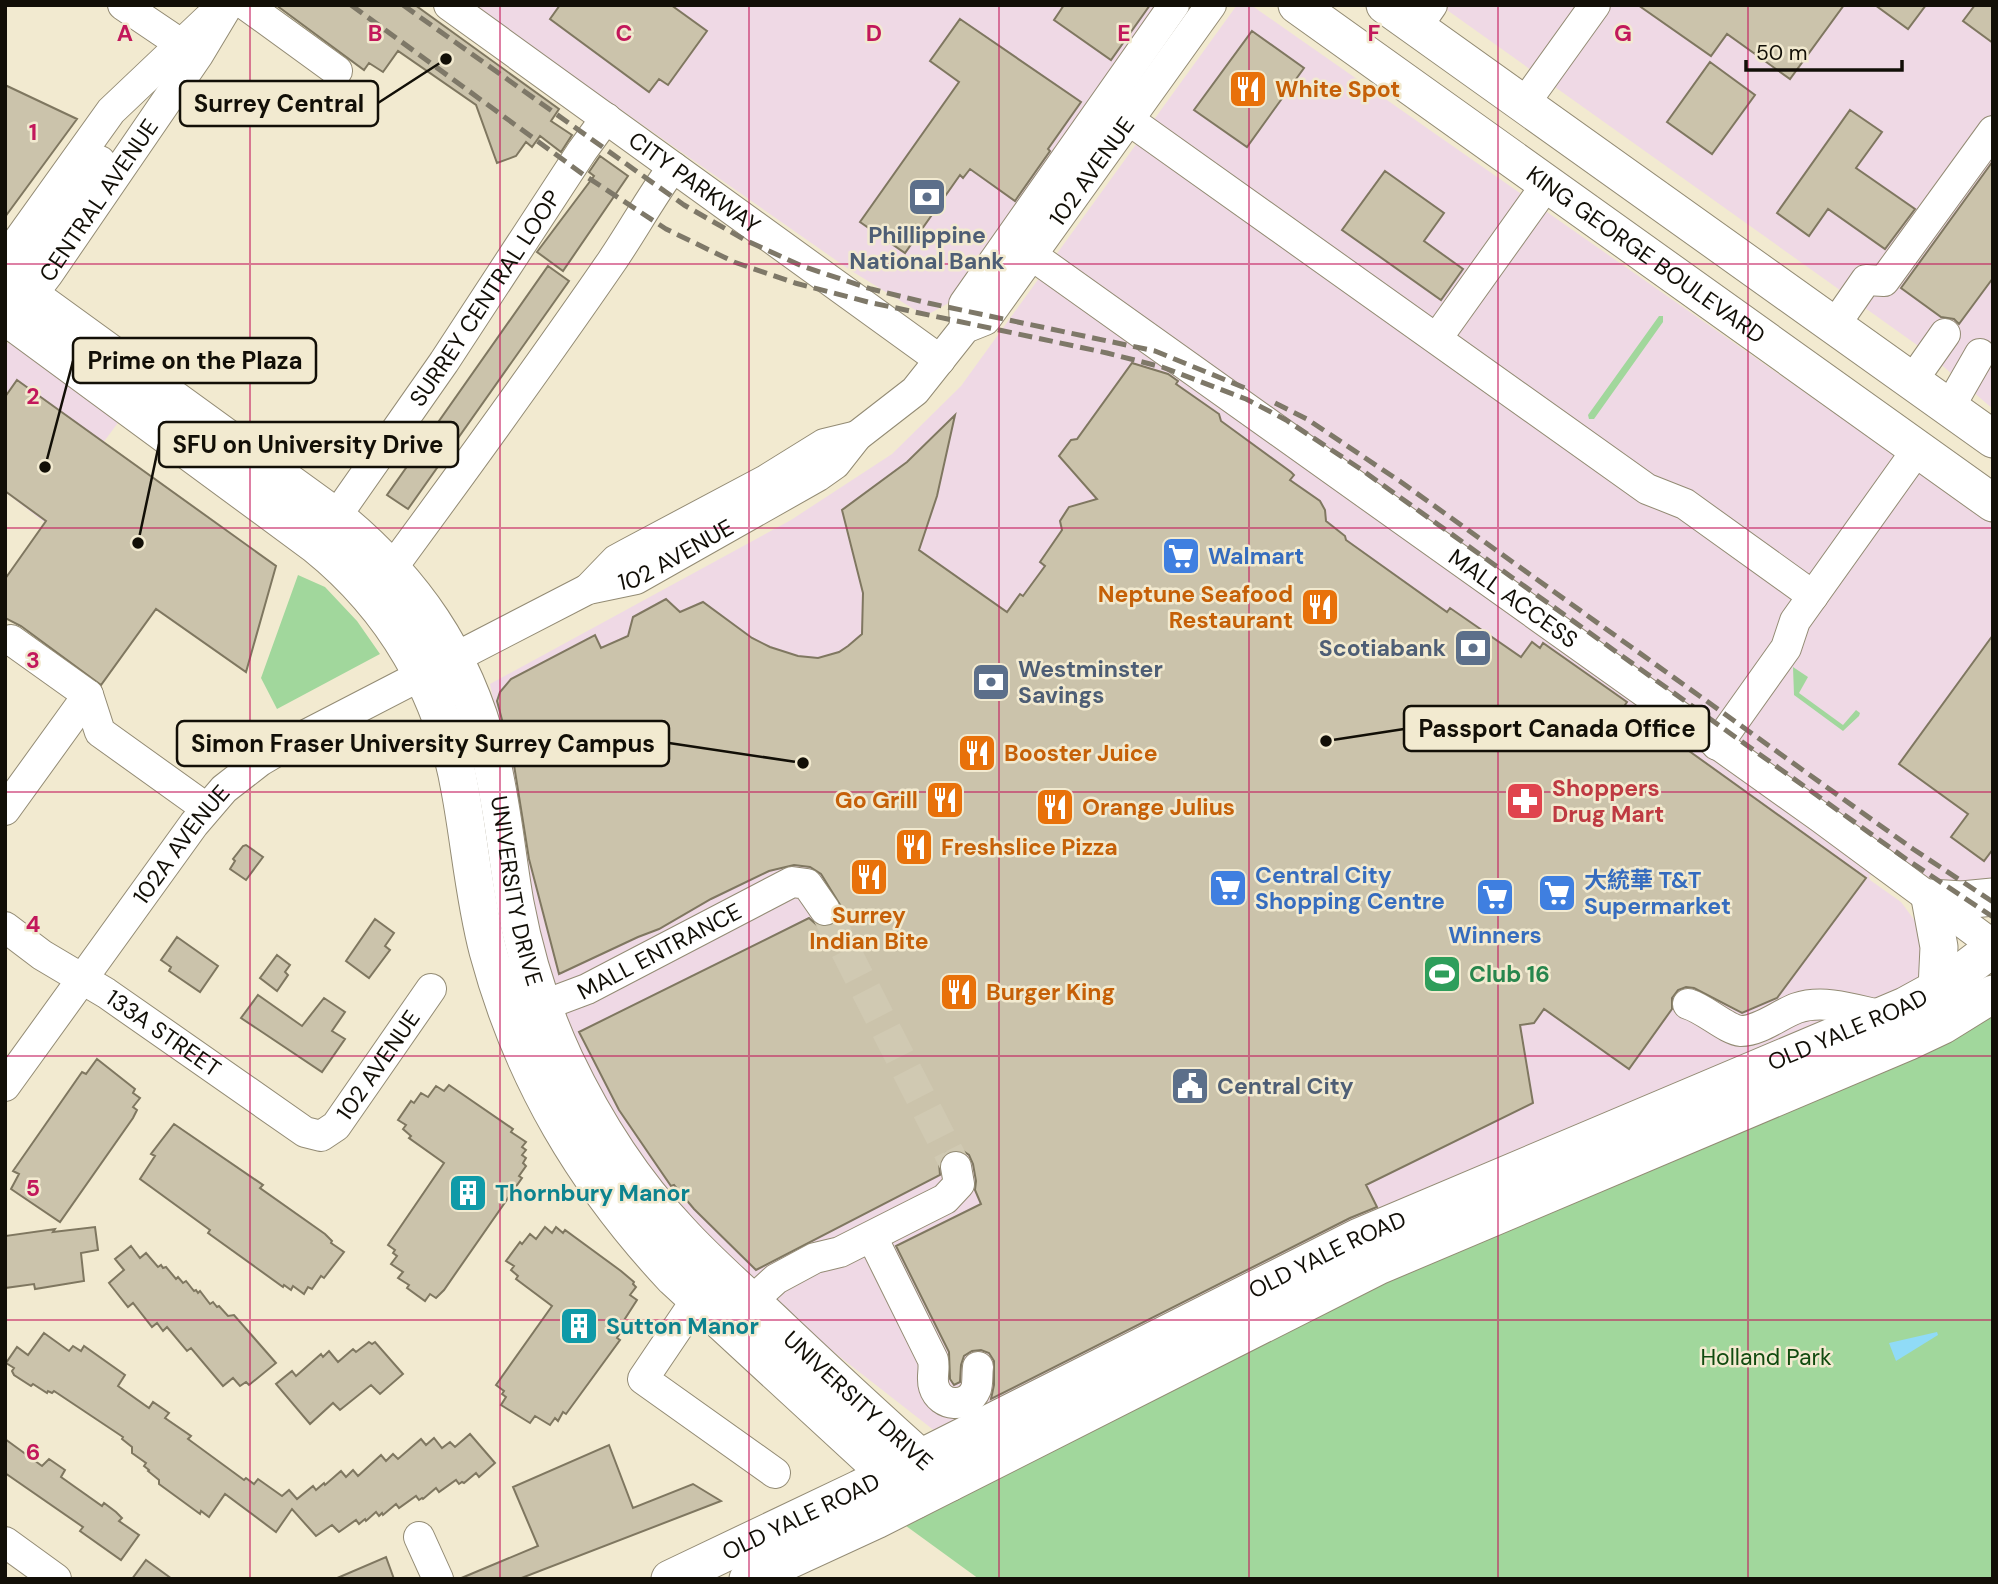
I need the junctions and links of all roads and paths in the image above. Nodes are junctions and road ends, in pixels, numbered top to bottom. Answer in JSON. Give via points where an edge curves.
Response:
{"nodes":[{"id":1,"x":123,"y":5,"type":"edge"},
{"id":2,"x":226,"y":5,"type":"edge"},
{"id":3,"x":246,"y":5,"type":"edge"},
{"id":4,"x":449,"y":5,"type":"edge"},
{"id":5,"x":1174,"y":5,"type":"edge"},
{"id":6,"x":1211,"y":5,"type":"edge"},
{"id":7,"x":1297,"y":5,"type":"edge"},
{"id":8,"x":1385,"y":5,"type":"edge"},
{"id":9,"x":1595,"y":5,"type":"edge"},
{"id":10,"x":1424,"y":16,"type":"edge"},
{"id":11,"x":189,"y":50,"type":"junction"},
{"id":12,"x":337,"y":71,"type":"dead end"},
{"id":13,"x":1524,"y":104,"type":"junction"},
{"id":14,"x":606,"y":118,"type":"junction"},
{"id":15,"x":1129,"y":120,"type":"junction"},
{"id":16,"x":1993,"y":131,"type":"edge"},
{"id":17,"x":100,"y":161,"type":"dead end"},
{"id":18,"x":673,"y":167,"type":"junction"},
{"id":19,"x":1547,"y":184,"type":"junction"},
{"id":20,"x":1683,"y":218,"type":"junction"},
{"id":21,"x":1033,"y":256,"type":"junction"},
{"id":22,"x":1747,"y":264,"type":"junction"},
{"id":23,"x":1688,"y":283,"type":"junction"},
{"id":24,"x":10,"y":294,"type":"edge"},
{"id":25,"x":1834,"y":326,"type":"junction"},
{"id":26,"x":965,"y":328,"type":"junction"},
{"id":27,"x":1945,"y":334,"type":"dead end"},
{"id":28,"x":1437,"y":338,"type":"junction"},
{"id":29,"x":1980,"y":354,"type":"dead end"},
{"id":30,"x":940,"y":360,"type":"junction"},
{"id":31,"x":1912,"y":382,"type":"junction"},
{"id":32,"x":1949,"y":408,"type":"junction"},
{"id":33,"x":1993,"y":439,"type":"edge"},
{"id":34,"x":1917,"y":450,"type":"junction"},
{"id":35,"x":1993,"y":503,"type":"edge"},
{"id":36,"x":326,"y":531,"type":"junction"},
{"id":37,"x":392,"y":568,"type":"junction"},
{"id":38,"x":1813,"y":596,"type":"junction"},
{"id":39,"x":11,"y":640,"type":"dead end"},
{"id":40,"x":438,"y":666,"type":"junction"},
{"id":41,"x":88,"y":695,"type":"junction"},
{"id":42,"x":1717,"y":745,"type":"junction"},
{"id":43,"x":206,"y":808,"type":"junction"},
{"id":44,"x":5,"y":810,"type":"edge"},
{"id":45,"x":1993,"y":897,"type":"edge"},
{"id":46,"x":1930,"y":898,"type":"junction"},
{"id":47,"x":825,"y":910,"type":"tunnel mouth"},
{"id":48,"x":5,"y":927,"type":"edge"},
{"id":49,"x":1993,"y":947,"type":"edge"},
{"id":50,"x":81,"y":979,"type":"junction"},
{"id":51,"x":431,"y":989,"type":"dead end"},
{"id":52,"x":1937,"y":989,"type":"junction"},
{"id":53,"x":1993,"y":994,"type":"edge"},
{"id":54,"x":1688,"y":1004,"type":"dead end"},
{"id":55,"x":543,"y":1005,"type":"junction"},
{"id":56,"x":1883,"y":1016,"type":"junction"},
{"id":57,"x":510,"y":1018,"type":"junction"},
{"id":58,"x":5,"y":1086,"type":"edge"},
{"id":59,"x":321,"y":1136,"type":"joint"},
{"id":60,"x":956,"y":1167,"type":"tunnel mouth"},
{"id":61,"x":1431,"y":1224,"type":"junction"},
{"id":62,"x":872,"y":1237,"type":"junction"},
{"id":63,"x":646,"y":1248,"type":"junction"},
{"id":64,"x":697,"y":1299,"type":"junction"},
{"id":65,"x":752,"y":1301,"type":"junction"},
{"id":66,"x":978,"y":1367,"type":"dead end"},
{"id":67,"x":920,"y":1458,"type":"junction"},
{"id":68,"x":775,"y":1474,"type":"dead end"},
{"id":69,"x":887,"y":1475,"type":"junction"},
{"id":70,"x":949,"y":1483,"type":"junction"},
{"id":71,"x":915,"y":1500,"type":"junction"},
{"id":72,"x":419,"y":1537,"type":"dead end"},
{"id":73,"x":5,"y":1542,"type":"edge"},
{"id":74,"x":56,"y":1579,"type":"edge"},
{"id":75,"x":438,"y":1579,"type":"edge"},
{"id":76,"x":670,"y":1579,"type":"edge"},
{"id":77,"x":748,"y":1579,"type":"edge"}],
"edges":[{"from":1,"to":11,"type":"street"},
{"from":2,"to":11,"type":"street","name":"CENTRAL AVENUE"},
{"from":3,"to":12,"type":"street"},
{"from":4,"to":14,"type":"street","name":"CITY PARKWAY"},
{"from":5,"to":26,"type":"street","name":"102 AVENUE","via":[[964,304]]},
{"from":6,"to":15,"type":"street","name":"102 AVENUE"},
{"from":7,"to":19,"type":"main road","name":"KING GEORGE BOULEVARD"},
{"from":8,"to":10,"type":"main road"},
{"from":9,"to":13,"type":"street"},
{"from":10,"to":13,"type":"main road"},
{"from":11,"to":24,"type":"street","name":"CENTRAL AVENUE"},
{"from":11,"to":24,"type":"street","name":"CENTRAL AVENUE","via":[[111,111]]},
{"from":13,"to":20,"type":"main road"},
{"from":14,"to":18,"type":"street","name":"CITY PARKWAY"},
{"from":14,"to":36,"type":"street","name":"SURREY CENTRAL LOOP"},
{"from":15,"to":21,"type":"street","name":"102 AVENUE"},
{"from":15,"to":28,"type":"street"},
{"from":16,"to":25,"type":"street","via":[[1884,281],[1866,280]]},
{"from":17,"to":24,"type":"street","name":"CENTRAL AVENUE"},
{"from":18,"to":30,"type":"street","name":"CITY PARKWAY"},
{"from":18,"to":37,"type":"street","via":[[600,279]]},
{"from":19,"to":23,"type":"main road","name":"KING GEORGE BOULEVARD"},
{"from":19,"to":28,"type":"street"},
{"from":20,"to":22,"type":"main road"},
{"from":20,"to":23,"type":"main road"},
{"from":21,"to":26,"type":"street","name":"102 AVENUE","via":[[985,320]]},
{"from":21,"to":42,"type":"street","name":"MALL ACCESS"},
{"from":22,"to":23,"type":"main road"},
{"from":22,"to":25,"type":"main road"},
{"from":23,"to":34,"type":"main road","name":"KING GEORGE BOULEVARD"},
{"from":24,"to":36,"type":"main road","name":"UNIVERSITY DRIVE"},
{"from":25,"to":31,"type":"main road"},
{"from":26,"to":30,"type":"street","name":"102 AVENUE"},
{"from":27,"to":31,"type":"street"},
{"from":28,"to":38,"type":"street","via":[[1647,489],[1685,504]]},
{"from":29,"to":32,"type":"street"},
{"from":30,"to":40,"type":"street","name":"102 AVENUE","via":[[909,397],[857,436],[824,444],[616,560],[588,589]]},
{"from":31,"to":32,"type":"main road"},
{"from":32,"to":33,"type":"main road"},
{"from":34,"to":35,"type":"main road","name":"KING GEORGE BOULEVARD"},
{"from":34,"to":38,"type":"street"},
{"from":36,"to":37,"type":"main road","name":"UNIVERSITY DRIVE"},
{"from":36,"to":40,"type":"main road","name":"UNIVERSITY DRIVE","via":[[352,577],[406,643]]},
{"from":37,"to":40,"type":"main road","name":"UNIVERSITY DRIVE","via":[[442,635]]},
{"from":38,"to":42,"type":"street","via":[[1795,621],[1786,648]]},
{"from":39,"to":41,"type":"street"},
{"from":40,"to":43,"type":"street","name":"102A AVENUE","via":[[260,761]]},
{"from":40,"to":55,"type":"main road","name":"UNIVERSITY DRIVE","via":[[482,727],[523,941]]},
{"from":40,"to":57,"type":"main road","name":"UNIVERSITY DRIVE","via":[[436,702],[454,762],[488,952]]},
{"from":41,"to":43,"type":"street","via":[[100,732]]},
{"from":41,"to":44,"type":"street"},
{"from":42,"to":46,"type":"street","name":"MALL ACCESS"},
{"from":43,"to":50,"type":"street","name":"102A AVENUE"},
{"from":45,"to":46,"type":"main road"},
{"from":46,"to":49,"type":"street","name":"MALL ACCESS"},
{"from":46,"to":52,"type":"main road","via":[[1939,947]]},
{"from":47,"to":55,"type":"street","name":"MALL ENTRANCE","via":[[807,884],[792,882],[587,989]]},
{"from":48,"to":50,"type":"street","name":"133A STREET"},
{"from":49,"to":52,"type":"main road","name":"OLD YALE ROAD"},
{"from":50,"to":58,"type":"street","name":"102A AVENUE"},
{"from":50,"to":59,"type":"street","name":"133A STREET","via":[[305,1132]]},
{"from":51,"to":59,"type":"street","name":"102 AVENUE","via":[[336,1126]]},
{"from":52,"to":56,"type":"main road","name":"OLD YALE ROAD"},
{"from":53,"to":61,"type":"main road","name":"OLD YALE ROAD","via":[[1907,1042]]},
{"from":54,"to":56,"type":"street","via":[[1739,1031],[1798,1008],[1827,1004]]},
{"from":55,"to":57,"type":"street","name":"MALL ENTRANCE"},
{"from":55,"to":65,"type":"main road","name":"UNIVERSITY DRIVE","via":[[581,1092],[634,1176],[680,1232]]},
{"from":56,"to":61,"type":"main road","name":"OLD YALE ROAD"},
{"from":57,"to":63,"type":"main road","name":"UNIVERSITY DRIVE","via":[[569,1142],[603,1196]]},
{"from":60,"to":62,"type":"street","via":[[959,1184],[945,1199]]},
{"from":61,"to":67,"type":"main road","name":"OLD YALE ROAD","via":[[1309,1262]]},
{"from":61,"to":70,"type":"main road","name":"OLD YALE ROAD","via":[[1378,1266]]},
{"from":62,"to":65,"type":"street","via":[[840,1252],[822,1271],[782,1292]]},
{"from":62,"to":66,"type":"street","via":[[933,1360],[934,1391],[950,1404],[968,1400],[976,1388]]},
{"from":63,"to":64,"type":"main road","name":"UNIVERSITY DRIVE"},
{"from":63,"to":65,"type":"main road","via":[[687,1266],[708,1283]]},
{"from":64,"to":68,"type":"street","via":[[643,1379]]},
{"from":64,"to":69,"type":"main road","name":"UNIVERSITY DRIVE"},
{"from":65,"to":67,"type":"main road","name":"UNIVERSITY DRIVE"},
{"from":67,"to":69,"type":"main road","name":"OLD YALE ROAD"},
{"from":67,"to":70,"type":"main road","name":"UNIVERSITY DRIVE"},
{"from":69,"to":71,"type":"main road","name":"UNIVERSITY DRIVE"},
{"from":69,"to":76,"type":"main road","name":"OLD YALE ROAD"},
{"from":70,"to":71,"type":"main road","name":"OLD YALE ROAD"},
{"from":71,"to":77,"type":"main road","name":"OLD YALE ROAD"},
{"from":72,"to":75,"type":"street"},
{"from":73,"to":74,"type":"street"}]}
